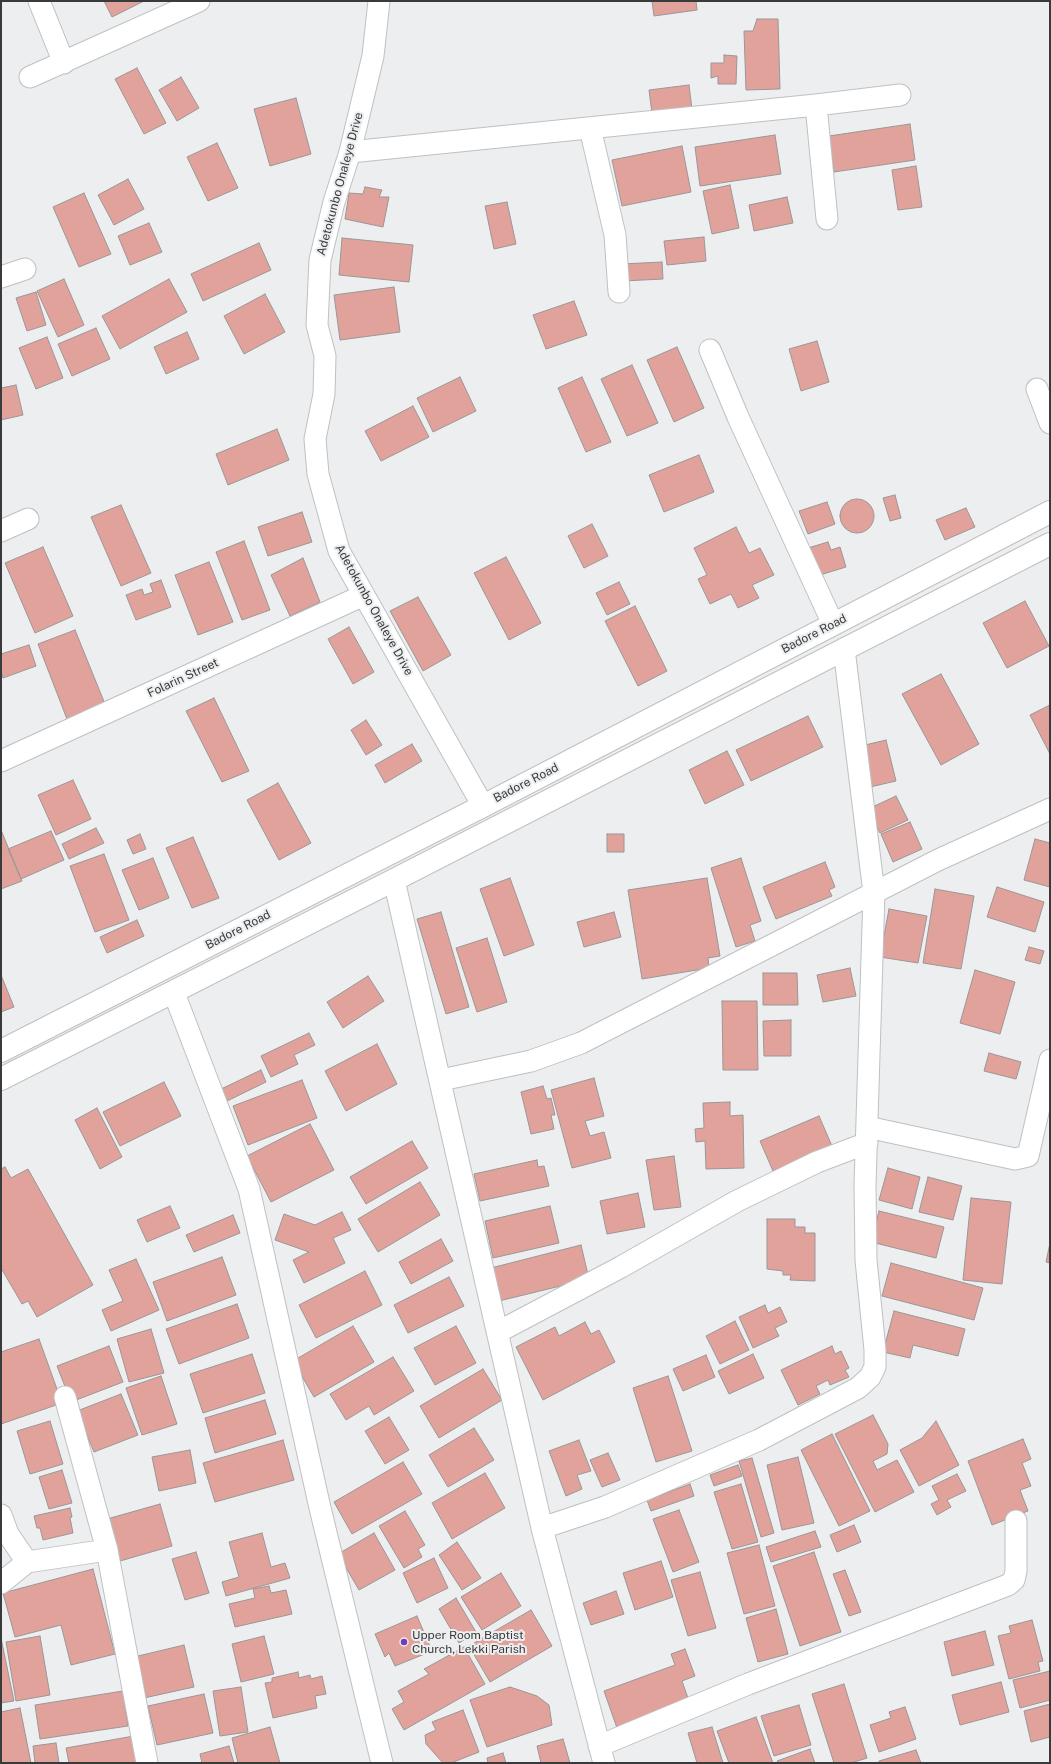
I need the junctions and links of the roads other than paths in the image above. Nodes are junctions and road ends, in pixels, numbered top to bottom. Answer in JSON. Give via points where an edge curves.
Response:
{"nodes":[{"id":1,"x":39,"y":1,"type":"edge"},
{"id":2,"x":199,"y":1,"type":"edge"},
{"id":3,"x":379,"y":1,"type":"edge"},
{"id":4,"x":64,"y":63,"type":"junction"},
{"id":5,"x":30,"y":77,"type":"dead end"},
{"id":6,"x":900,"y":95,"type":"dead end"},
{"id":7,"x":816,"y":105,"type":"junction"},
{"id":8,"x":590,"y":128,"type":"junction"},
{"id":9,"x":350,"y":152,"type":"junction"},
{"id":10,"x":827,"y":219,"type":"dead end"},
{"id":11,"x":25,"y":269,"type":"dead end"},
{"id":12,"x":1,"y":278,"type":"edge"},
{"id":13,"x":619,"y":292,"type":"dead end"},
{"id":14,"x":710,"y":350,"type":"dead end"},
{"id":15,"x":1037,"y":390,"type":"dead end"},
{"id":16,"x":1050,"y":423,"type":"edge"},
{"id":17,"x":1050,"y":512,"type":"edge"},
{"id":18,"x":28,"y":519,"type":"dead end"},
{"id":19,"x":1,"y":531,"type":"edge"},
{"id":20,"x":1050,"y":544,"type":"edge"},
{"id":21,"x":961,"y":558,"type":"junction"},
{"id":22,"x":972,"y":583,"type":"junction"},
{"id":23,"x":364,"y":595,"type":"junction"},
{"id":24,"x":833,"y":624,"type":"junction"},
{"id":25,"x":844,"y":649,"type":"junction"},
{"id":26,"x":1,"y":761,"type":"edge"},
{"id":27,"x":482,"y":806,"type":"junction"},
{"id":28,"x":1050,"y":809,"type":"edge"},
{"id":29,"x":394,"y":880,"type":"junction"},
{"id":30,"x":874,"y":892,"type":"junction"},
{"id":31,"x":174,"y":993,"type":"junction"},
{"id":32,"x":1,"y":1051,"type":"edge"},
{"id":33,"x":1050,"y":1060,"type":"edge"},
{"id":34,"x":1,"y":1079,"type":"edge"},
{"id":35,"x":440,"y":1080,"type":"junction"},
{"id":36,"x":867,"y":1135,"type":"junction"},
{"id":37,"x":498,"y":1332,"type":"junction"},
{"id":38,"x":65,"y":1397,"type":"dead end"},
{"id":39,"x":1,"y":1515,"type":"edge"},
{"id":40,"x":1016,"y":1521,"type":"dead end"},
{"id":41,"x":542,"y":1528,"type":"junction"},
{"id":42,"x":106,"y":1550,"type":"junction"},
{"id":43,"x":27,"y":1562,"type":"junction"},
{"id":44,"x":1,"y":1583,"type":"edge"},
{"id":45,"x":602,"y":1755,"type":"edge"},
{"id":46,"x":147,"y":1763,"type":"edge"},
{"id":47,"x":382,"y":1763,"type":"edge"}],
"edges":[{"from":1,"to":4,"type":"street"},
{"from":2,"to":4,"type":"street"},
{"from":3,"to":9,"type":"street","name":"Adetokunbo Onaleye Drive","via":[[373,56]]},
{"from":4,"to":5,"type":"street"},
{"from":6,"to":7,"type":"street"},
{"from":7,"to":8,"type":"street"},
{"from":7,"to":10,"type":"street"},
{"from":8,"to":9,"type":"street"},
{"from":8,"to":13,"type":"street","via":[[615,235]]},
{"from":9,"to":23,"type":"street","name":"Adetokunbo Onaleye Drive","via":[[334,202],[320,260],[316,325],[325,356],[324,394],[315,440],[318,474],[338,551]]},
{"from":11,"to":12,"type":"street"},
{"from":14,"to":24,"type":"street"},
{"from":15,"to":16,"type":"street"},
{"from":17,"to":21,"type":"main road","name":"Badore Road"},
{"from":18,"to":19,"type":"street"},
{"from":20,"to":22,"type":"main road"},
{"from":21,"to":22,"type":"main road"},
{"from":21,"to":24,"type":"main road","name":"Badore Road"},
{"from":22,"to":25,"type":"main road"},
{"from":23,"to":26,"type":"street","name":"Folarin Street"},
{"from":23,"to":27,"type":"street","name":"Adetokunbo Onaleye Drive"},
{"from":24,"to":27,"type":"main road","name":"Badore Road"},
{"from":25,"to":29,"type":"main road"},
{"from":25,"to":30,"type":"street"},
{"from":27,"to":32,"type":"main road","name":"Badore Road"},
{"from":28,"to":30,"type":"street"},
{"from":29,"to":31,"type":"main road"},
{"from":29,"to":35,"type":"street"},
{"from":30,"to":35,"type":"street","via":[[581,1043],[531,1061]]},
{"from":30,"to":36,"type":"street"},
{"from":31,"to":34,"type":"main road"},
{"from":31,"to":47,"type":"street","via":[[249,1188],[318,1500]]},
{"from":33,"to":36,"type":"street","via":[[1028,1156],[1015,1158]]},
{"from":35,"to":37,"type":"street"},
{"from":36,"to":37,"type":"street","via":[[737,1201]]},
{"from":36,"to":41,"type":"street","via":[[866,1260],[876,1361],[870,1377],[858,1388],[759,1440],[605,1508]]},
{"from":37,"to":41,"type":"street"},
{"from":38,"to":42,"type":"street"},
{"from":39,"to":43,"type":"street","via":[[8,1534]]},
{"from":40,"to":45,"type":"street","via":[[1016,1571],[1014,1580],[1008,1585],[748,1684]]},
{"from":41,"to":45,"type":"street"},
{"from":42,"to":43,"type":"street"},
{"from":42,"to":46,"type":"street"},
{"from":43,"to":44,"type":"street"}]}
